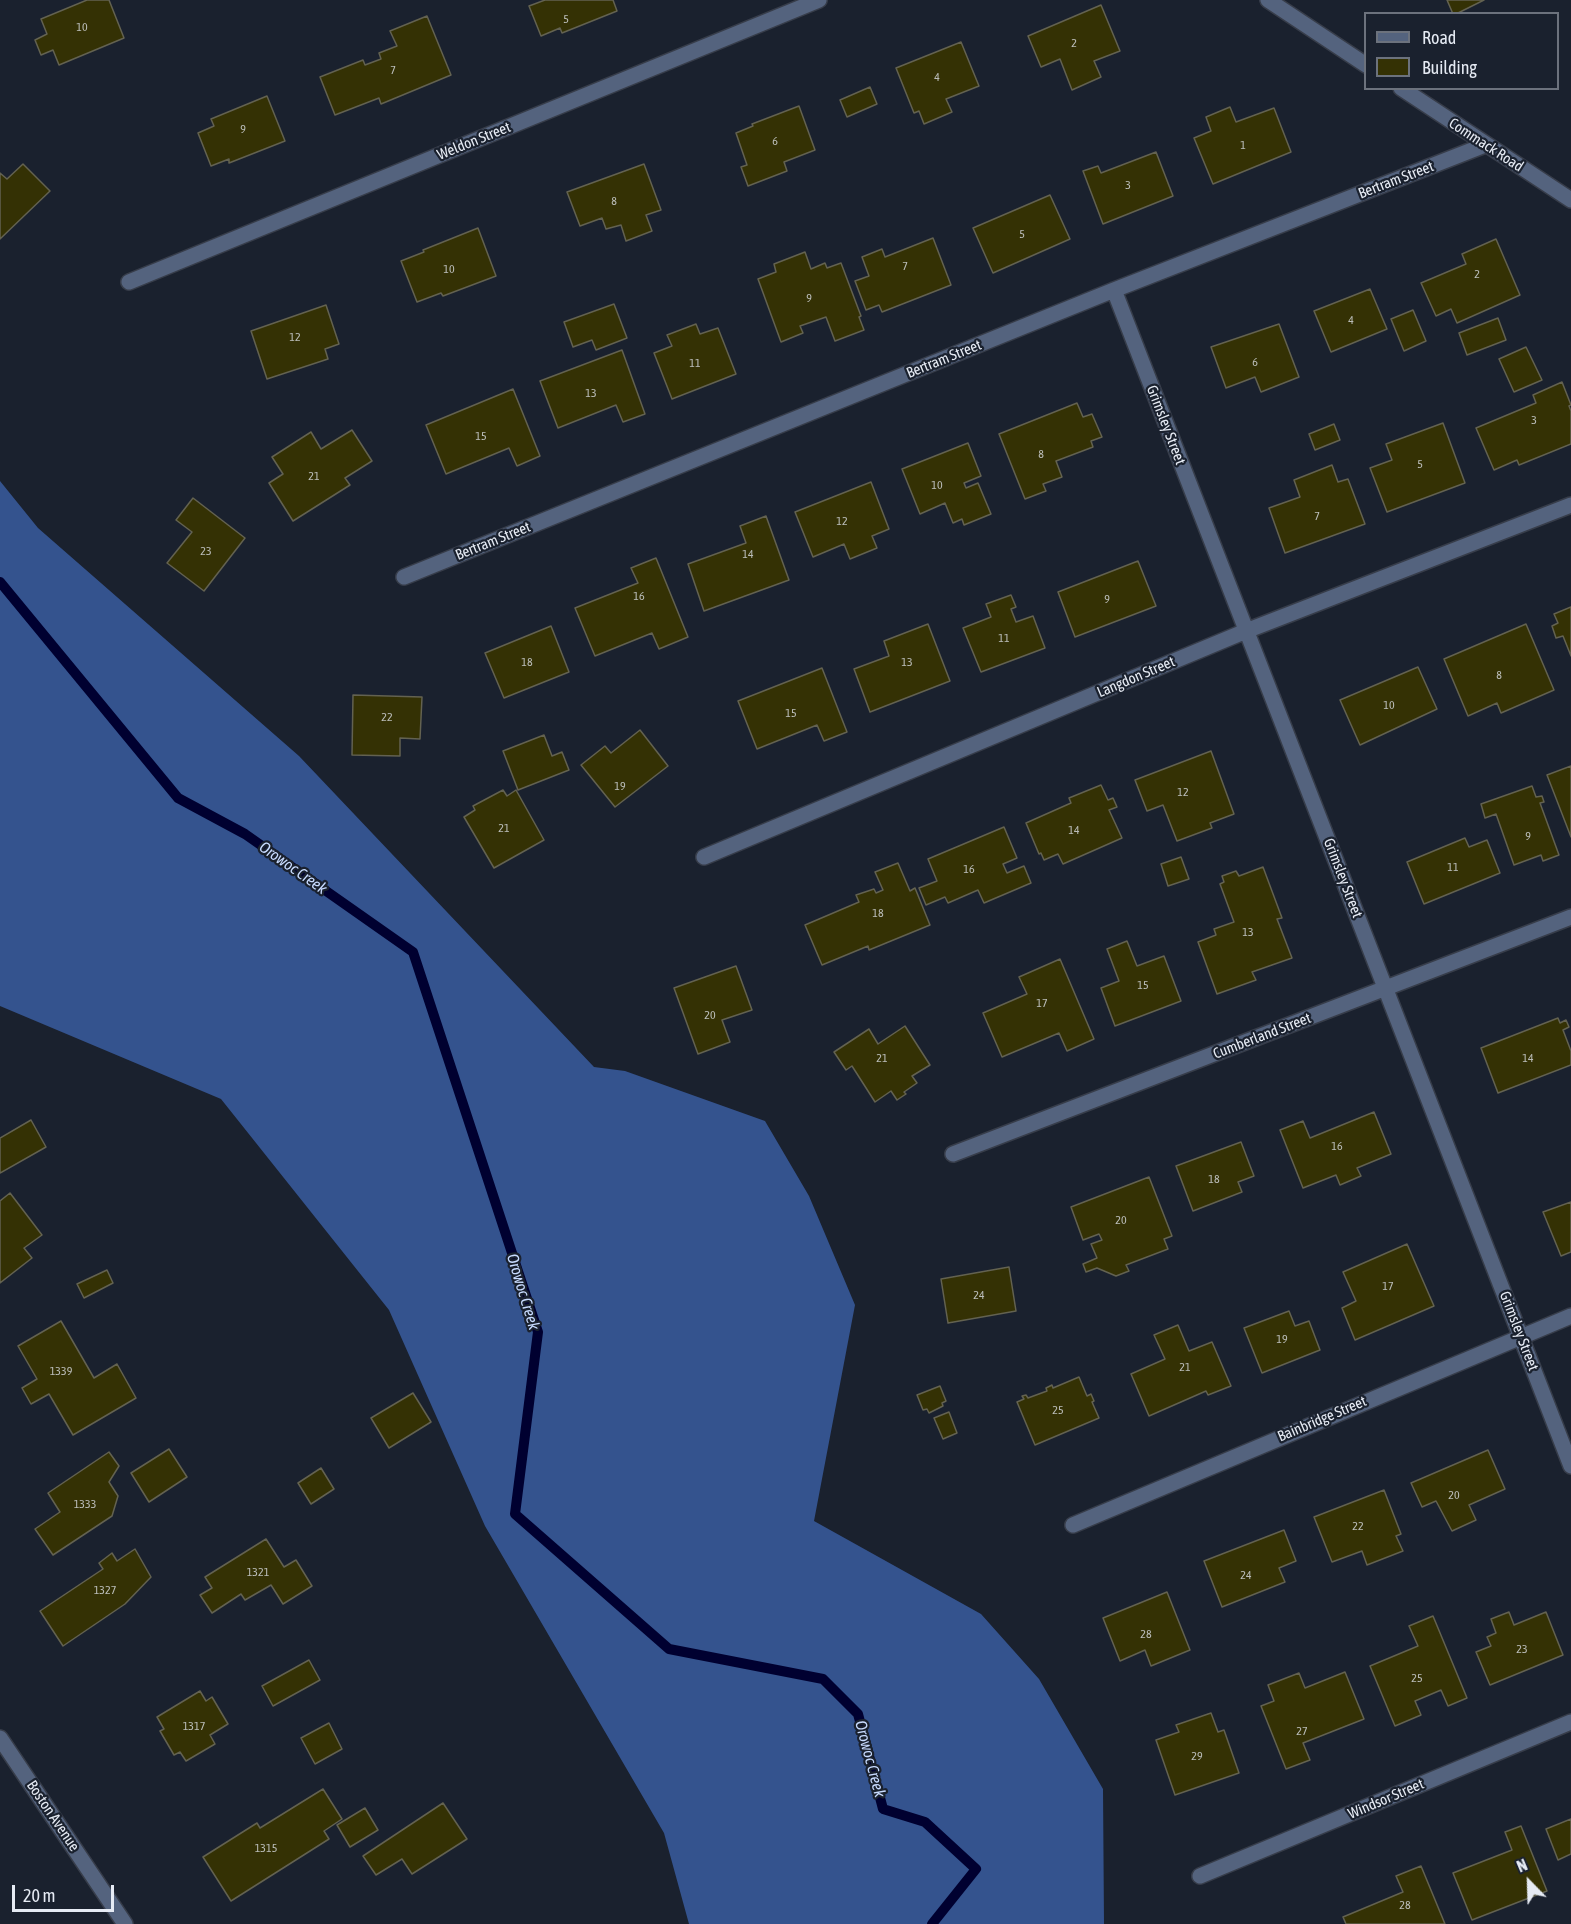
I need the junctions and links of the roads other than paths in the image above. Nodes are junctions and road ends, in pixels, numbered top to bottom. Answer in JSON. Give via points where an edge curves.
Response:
{"nodes":[{"id":1,"x":819,"y":0,"type":"edge"},
{"id":2,"x":1268,"y":0,"type":"edge"},
{"id":3,"x":1364,"y":64,"type":"edge"},
{"id":4,"x":1404,"y":90,"type":"edge"},
{"id":5,"x":1485,"y":145,"type":"junction"},
{"id":6,"x":1571,"y":200,"type":"edge"},
{"id":7,"x":129,"y":282,"type":"dead end"},
{"id":8,"x":1114,"y":290,"type":"junction"},
{"id":9,"x":1571,"y":505,"type":"edge"},
{"id":10,"x":404,"y":577,"type":"dead end"},
{"id":11,"x":1246,"y":631,"type":"junction"},
{"id":12,"x":704,"y":857,"type":"dead end"},
{"id":13,"x":1571,"y":917,"type":"edge"},
{"id":14,"x":1386,"y":989,"type":"junction"},
{"id":15,"x":953,"y":1154,"type":"dead end"},
{"id":16,"x":1571,"y":1316,"type":"edge"},
{"id":17,"x":1521,"y":1335,"type":"junction"},
{"id":18,"x":1571,"y":1466,"type":"edge"},
{"id":19,"x":1073,"y":1525,"type":"dead end"},
{"id":20,"x":1571,"y":1722,"type":"edge"},
{"id":21,"x":0,"y":1738,"type":"edge"},
{"id":22,"x":1200,"y":1876,"type":"dead end"},
{"id":23,"x":125,"y":1924,"type":"edge"}],
"edges":[{"from":1,"to":7,"type":"street","name":"Weldon Street"},
{"from":2,"to":3,"type":"street"},
{"from":4,"to":5,"type":"street","name":"Commack Road"},
{"from":5,"to":6,"type":"street","name":"Commack Road"},
{"from":5,"to":8,"type":"street","name":"Bertram Street"},
{"from":8,"to":10,"type":"street","name":"Bertram Street"},
{"from":8,"to":11,"type":"street","name":"Grimsley Street"},
{"from":9,"to":11,"type":"street","name":"Langdon Street"},
{"from":11,"to":12,"type":"street","name":"Langdon Street"},
{"from":11,"to":14,"type":"street","name":"Grimsley Street"},
{"from":13,"to":14,"type":"street","name":"Cumberland Street"},
{"from":14,"to":15,"type":"street","name":"Cumberland Street"},
{"from":14,"to":17,"type":"street","name":"Grimsley Street"},
{"from":16,"to":17,"type":"street","name":"Bainbridge Street"},
{"from":17,"to":18,"type":"street","name":"Grimsley Street"},
{"from":17,"to":19,"type":"street","name":"Bainbridge Street"},
{"from":20,"to":22,"type":"street","name":"Windsor Street"},
{"from":21,"to":23,"type":"street","name":"Boston Avenue"}]}
